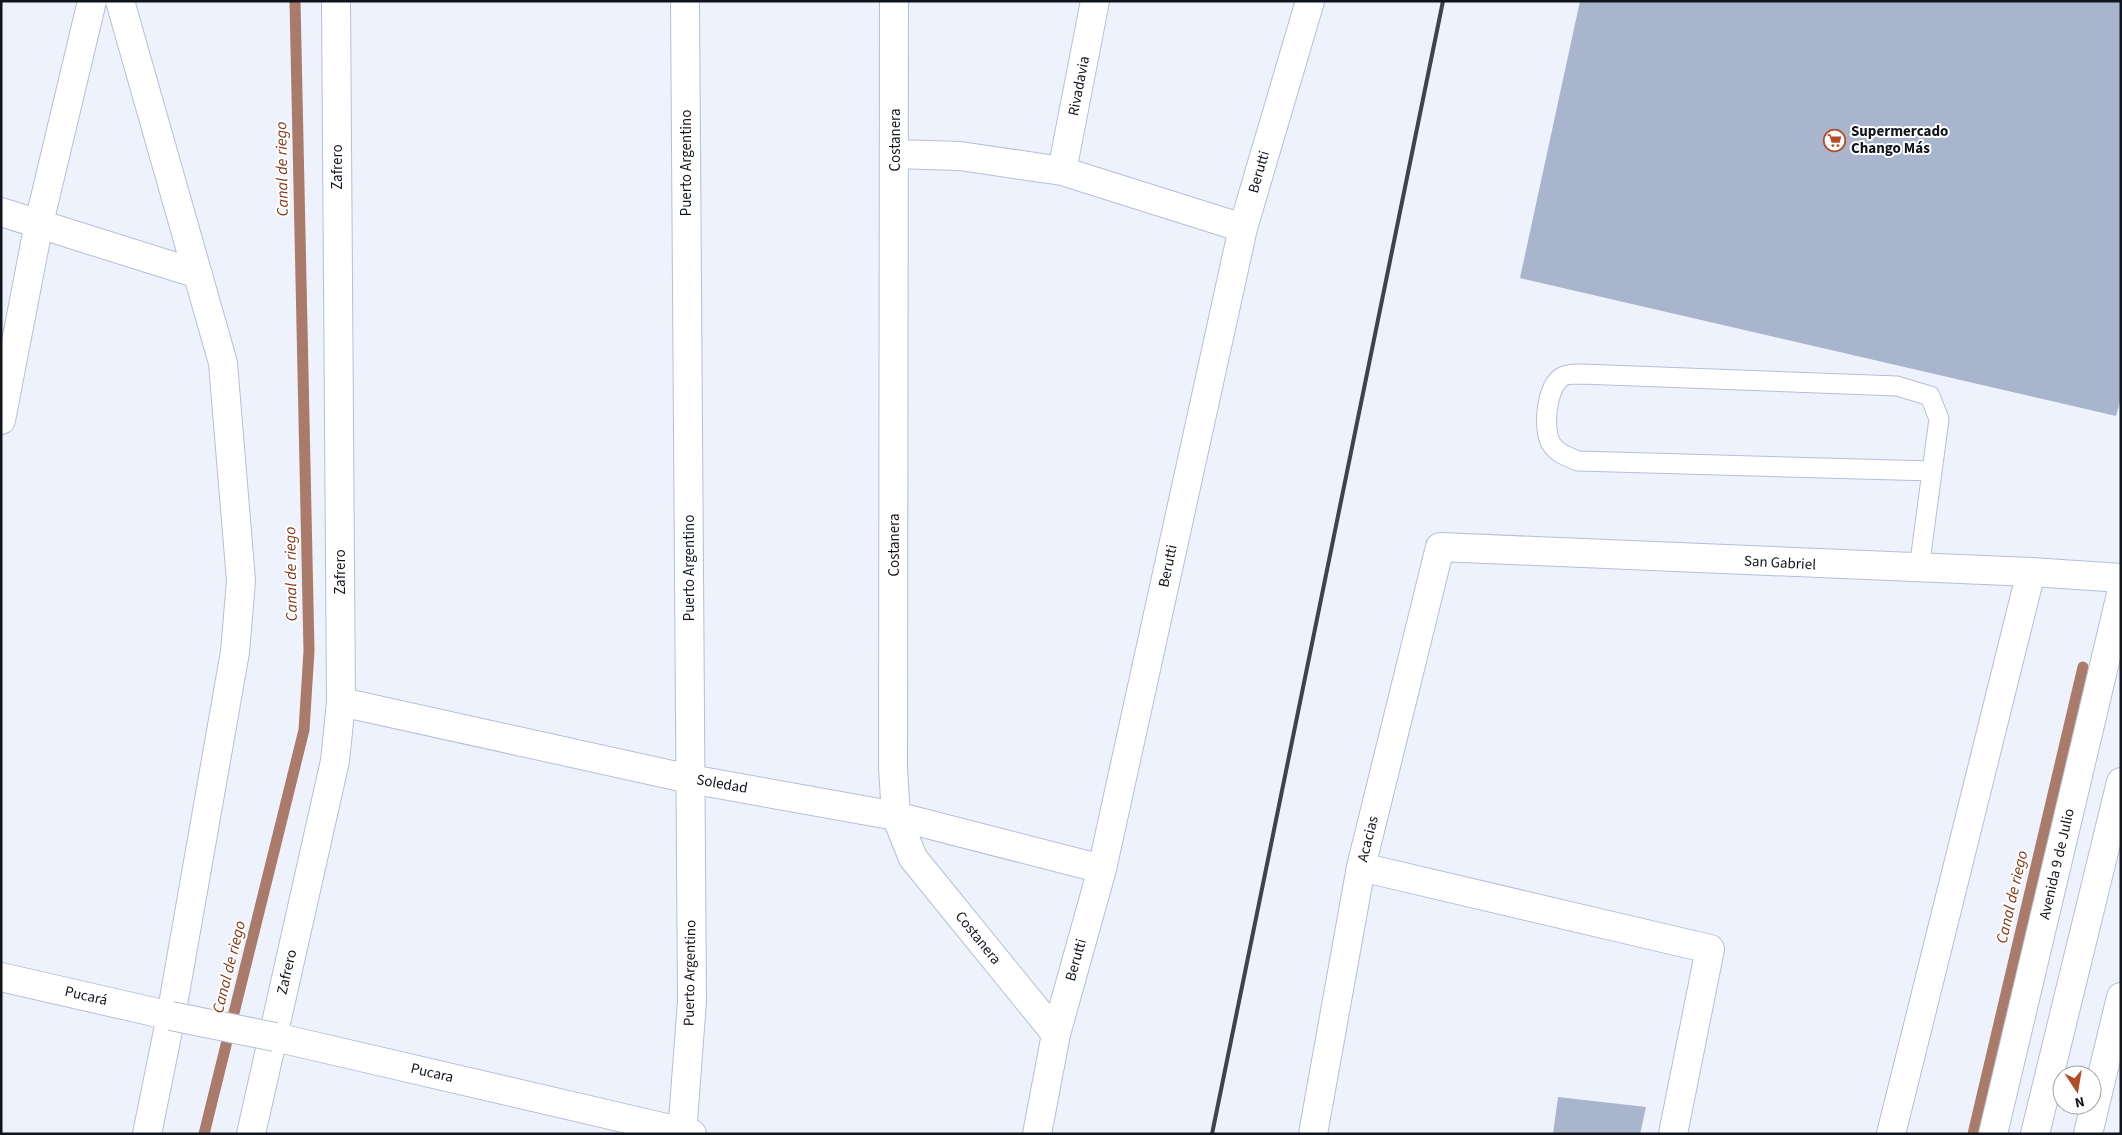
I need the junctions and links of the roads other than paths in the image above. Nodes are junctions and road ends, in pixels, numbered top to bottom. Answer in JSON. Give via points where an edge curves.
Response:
{"nodes":[{"id":1,"x":92,"y":1,"type":"edge"},
{"id":2,"x":120,"y":1,"type":"edge"},
{"id":3,"x":336,"y":1,"type":"edge"},
{"id":4,"x":685,"y":1,"type":"edge"},
{"id":5,"x":894,"y":1,"type":"edge"},
{"id":6,"x":1095,"y":1,"type":"edge"},
{"id":7,"x":1310,"y":1,"type":"edge"},
{"id":8,"x":896,"y":154,"type":"junction"},
{"id":9,"x":1062,"y":171,"type":"junction"},
{"id":10,"x":1,"y":212,"type":"edge"},
{"id":11,"x":39,"y":223,"type":"junction"},
{"id":12,"x":1243,"y":228,"type":"junction"},
{"id":13,"x":198,"y":274,"type":"junction"},
{"id":14,"x":1,"y":420,"type":"edge"},
{"id":15,"x":1932,"y":471,"type":"junction"},
{"id":16,"x":1440,"y":548,"type":"joint"},
{"id":17,"x":1919,"y":569,"type":"junction"},
{"id":18,"x":2031,"y":572,"type":"junction"},
{"id":19,"x":2121,"y":578,"type":"edge"},
{"id":20,"x":2121,"y":594,"type":"edge"},
{"id":21,"x":341,"y":702,"type":"junction"},
{"id":22,"x":690,"y":779,"type":"junction"},
{"id":23,"x":2121,"y":782,"type":"edge"},
{"id":24,"x":896,"y":816,"type":"junction"},
{"id":25,"x":1361,"y":866,"type":"junction"},
{"id":26,"x":1102,"y":869,"type":"junction"},
{"id":27,"x":1,"y":977,"type":"edge"},
{"id":28,"x":2121,"y":997,"type":"edge"},
{"id":29,"x":171,"y":1016,"type":"junction"},
{"id":30,"x":1056,"y":1034,"type":"junction"},
{"id":31,"x":2060,"y":1065,"type":"edge"},
{"id":32,"x":2103,"y":1093,"type":"edge"},
{"id":33,"x":2052,"y":1097,"type":"edge"},
{"id":34,"x":686,"y":1133,"type":"edge"},
{"id":35,"x":147,"y":1134,"type":"edge"},
{"id":36,"x":251,"y":1134,"type":"edge"},
{"id":37,"x":1037,"y":1134,"type":"edge"},
{"id":38,"x":1313,"y":1134,"type":"edge"},
{"id":39,"x":1673,"y":1134,"type":"edge"},
{"id":40,"x":1891,"y":1134,"type":"edge"},
{"id":41,"x":1993,"y":1134,"type":"edge"},
{"id":42,"x":2035,"y":1134,"type":"edge"},
{"id":43,"x":2088,"y":1134,"type":"edge"}],
"edges":[{"from":1,"to":11,"type":"street"},
{"from":2,"to":13,"type":"street"},
{"from":3,"to":21,"type":"street","name":"Zafrero"},
{"from":4,"to":22,"type":"street","name":"Puerto Argentino"},
{"from":5,"to":8,"type":"street","name":"Costanera"},
{"from":6,"to":9,"type":"street","name":"Rivadavia"},
{"from":7,"to":12,"type":"street","name":"Berutti"},
{"from":8,"to":9,"type":"street","via":[[960,156]]},
{"from":8,"to":24,"type":"street","name":"Costanera","via":[[893,767]]},
{"from":9,"to":12,"type":"street"},
{"from":10,"to":11,"type":"street"},
{"from":11,"to":13,"type":"street"},
{"from":11,"to":14,"type":"street"},
{"from":12,"to":26,"type":"street","name":"Berutti"},
{"from":13,"to":29,"type":"street","via":[[223,363],[241,581],[236,652]]},
{"from":15,"to":15,"type":"lane","via":[[1939,419],[1930,396],[1897,386],[1581,374],[1562,376],[1552,387],[1548,407],[1546,432],[1552,446],[1578,461]]},
{"from":15,"to":17,"type":"lane"},
{"from":16,"to":17,"type":"street","name":"San Gabriel"},
{"from":16,"to":25,"type":"street","name":"Acacias"},
{"from":17,"to":18,"type":"street","name":"San Gabriel"},
{"from":18,"to":19,"type":"street","name":"San Gabriel"},
{"from":18,"to":40,"type":"street"},
{"from":20,"to":41,"type":"street","name":"Avenida 9 de Julio"},
{"from":21,"to":22,"type":"street","name":"Soledad"},
{"from":21,"to":36,"type":"street","name":"Zafrero","via":[[335,761]]},
{"from":22,"to":24,"type":"street","name":"Soledad"},
{"from":22,"to":34,"type":"street","name":"Puerto Argentino","via":[[692,1001]]},
{"from":23,"to":31,"type":"street"},
{"from":24,"to":26,"type":"street","name":"Soledad"},
{"from":24,"to":30,"type":"street","name":"Costanera","via":[[913,858]]},
{"from":25,"to":38,"type":"street","name":"Acacias"},
{"from":25,"to":39,"type":"street","via":[[1710,949]]},
{"from":26,"to":30,"type":"street","name":"Berutti"},
{"from":27,"to":29,"type":"street","name":"Pucará"},
{"from":28,"to":32,"type":"street"},
{"from":29,"to":34,"type":"street","name":"Pucara","bridge":true,"via":[[275,1037]]},
{"from":29,"to":35,"type":"street"},
{"from":30,"to":37,"type":"street","name":"Berutti"},
{"from":32,"to":43,"type":"street"},
{"from":33,"to":42,"type":"street"}]}
